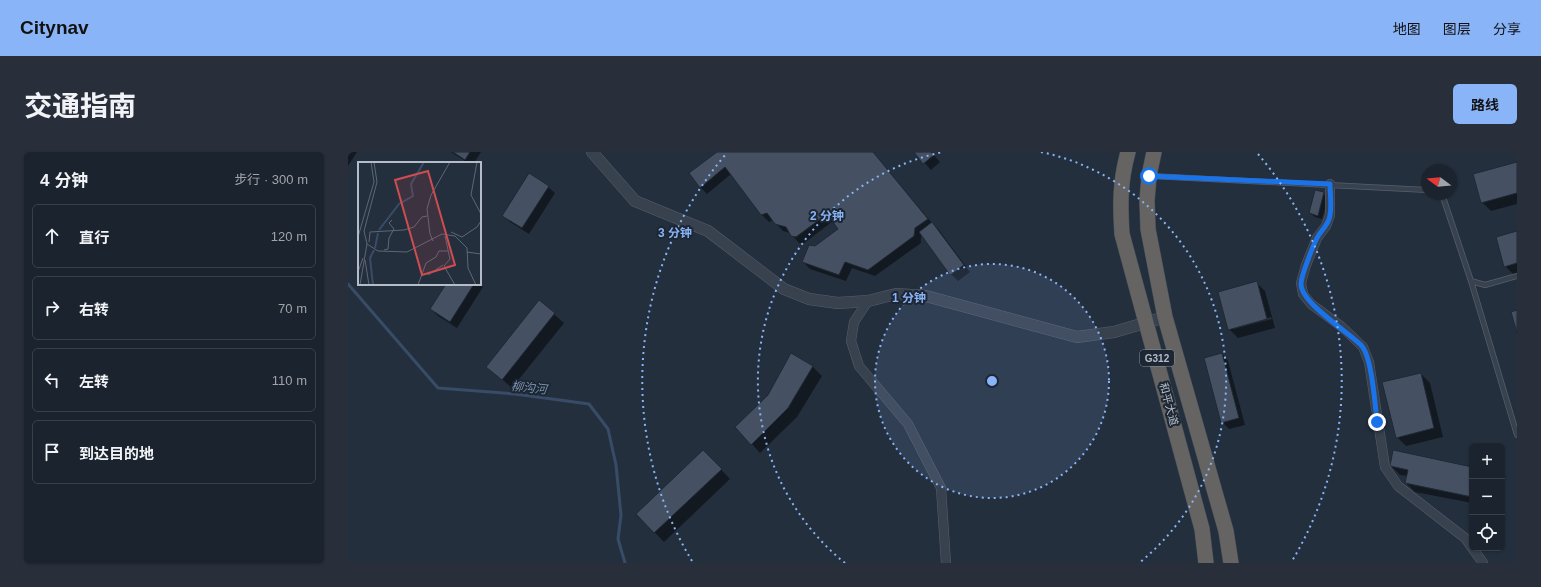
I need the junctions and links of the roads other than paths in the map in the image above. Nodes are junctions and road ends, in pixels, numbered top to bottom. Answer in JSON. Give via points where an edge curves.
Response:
{"nodes":[{"id":1,"x":592,"y":152,"type":"edge"},
{"id":2,"x":1128,"y":152,"type":"edge"},
{"id":3,"x":1154,"y":152,"type":"edge"},
{"id":4,"x":1149,"y":176,"type":"junction"},
{"id":5,"x":1330,"y":184,"type":"junction"},
{"id":6,"x":1421,"y":190,"type":"edge"},
{"id":7,"x":1444,"y":200,"type":"edge"},
{"id":8,"x":1517,"y":276,"type":"edge"},
{"id":9,"x":1471,"y":281,"type":"junction"},
{"id":10,"x":868,"y":301,"type":"junction"},
{"id":11,"x":1165,"y":317,"type":"junction"},
{"id":12,"x":1147,"y":322,"type":"junction"},
{"id":13,"x":1517,"y":435,"type":"edge"},
{"id":14,"x":946,"y":563,"type":"edge"},
{"id":15,"x":1206,"y":563,"type":"edge"},
{"id":16,"x":1231,"y":563,"type":"edge"},
{"id":17,"x":1483,"y":563,"type":"edge"}],
"edges":[{"from":1,"to":10,"type":"street","via":[[635,201],[708,230],[784,289],[808,299]]},
{"from":2,"to":12,"type":"highway","name":"和平大道","number":"G312","via":[[1122,172],[1122,234]]},
{"from":3,"to":4,"type":"highway","name":"和平大道","number":"G312"},
{"from":4,"to":5,"type":"lane"},
{"from":4,"to":11,"type":"highway","name":"和平大道","number":"G312","via":[[1148,229]]},
{"from":5,"to":6,"type":"lane"},
{"from":5,"to":17,"type":"street","via":[[1330,215],[1306,265],[1301,283],[1303,294],[1311,304],[1342,327],[1363,347],[1369,362],[1385,467],[1389,475],[1398,486],[1465,538]]},
{"from":7,"to":9,"type":"lane"},
{"from":8,"to":9,"type":"lane","via":[[1485,285]]},
{"from":9,"to":13,"type":"lane"},
{"from":10,"to":12,"type":"street","via":[[896,294],[926,296],[1077,337],[1114,332]]},
{"from":10,"to":14,"type":"street","via":[[854,322],[851,341],[859,366],[908,424],[941,488]]},
{"from":11,"to":12,"type":"street"},
{"from":11,"to":16,"type":"highway","name":"和平大道","number":"G312","via":[[1226,531]]},
{"from":12,"to":15,"type":"highway","name":"和平大道","number":"G312","via":[[1202,529]]}]}
